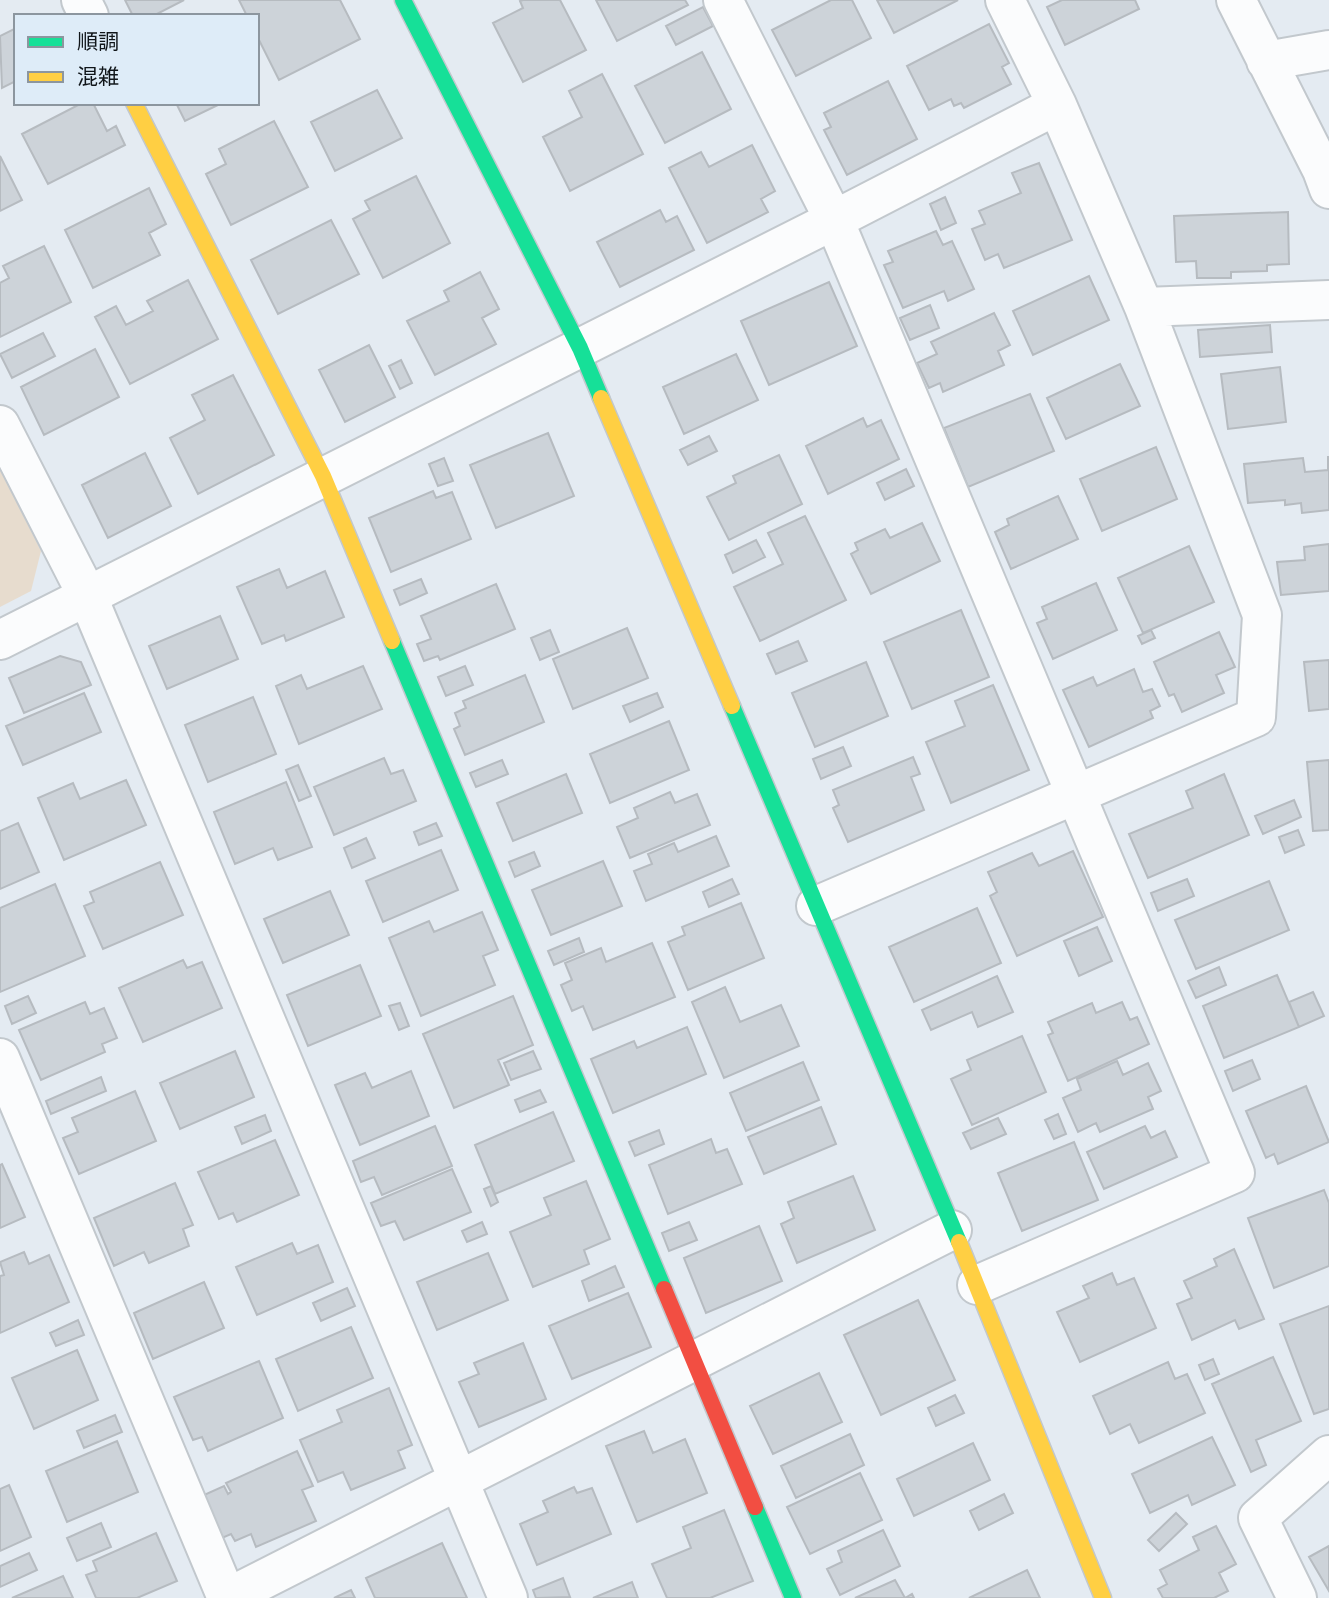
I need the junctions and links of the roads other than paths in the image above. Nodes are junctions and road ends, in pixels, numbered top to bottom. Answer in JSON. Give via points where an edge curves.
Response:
{"nodes":[{"id":1,"x":403,"y":0,"type":"edge"},
{"id":2,"x":723,"y":0,"type":"edge"},
{"id":3,"x":1005,"y":0,"type":"edge"},
{"id":4,"x":1236,"y":0,"type":"edge"},
{"id":5,"x":1329,"y":50,"type":"edge"},
{"id":6,"x":1266,"y":61,"type":"junction"},
{"id":7,"x":1058,"y":104,"type":"junction"},
{"id":8,"x":135,"y":105,"type":"edge"},
{"id":9,"x":1329,"y":189,"type":"edge"},
{"id":10,"x":834,"y":220,"type":"junction"},
{"id":11,"x":1329,"y":300,"type":"edge"},
{"id":12,"x":1144,"y":307,"type":"junction"},
{"id":13,"x":580,"y":348,"type":"junction"},
{"id":14,"x":0,"y":425,"type":"edge"},
{"id":15,"x":323,"y":476,"type":"junction"},
{"id":16,"x":87,"y":595,"type":"junction"},
{"id":17,"x":0,"y":640,"type":"edge"},
{"id":18,"x":1076,"y":793,"type":"junction"},
{"id":19,"x":816,"y":906,"type":"junction"},
{"id":20,"x":0,"y":1058,"type":"edge"},
{"id":21,"x":952,"y":1230,"type":"junction"},
{"id":22,"x":976,"y":1285,"type":"junction"},
{"id":23,"x":694,"y":1361,"type":"junction"},
{"id":24,"x":1329,"y":1455,"type":"edge"},
{"id":25,"x":458,"y":1480,"type":"junction"},
{"id":26,"x":227,"y":1598,"type":"edge"},
{"id":27,"x":508,"y":1598,"type":"edge"},
{"id":28,"x":793,"y":1598,"type":"edge"},
{"id":29,"x":1102,"y":1598,"type":"edge"},
{"id":30,"x":1297,"y":1598,"type":"edge"}],
"edges":[{"from":1,"to":13,"type":"street"},
{"from":2,"to":10,"type":"street"},
{"from":3,"to":7,"type":"street"},
{"from":4,"to":6,"type":"street"},
{"from":5,"to":6,"type":"street"},
{"from":6,"to":9,"type":"street"},
{"from":7,"to":10,"type":"street"},
{"from":7,"to":12,"type":"street"},
{"from":8,"to":15,"type":"street"},
{"from":10,"to":13,"type":"street"},
{"from":10,"to":18,"type":"street"},
{"from":11,"to":12,"type":"street"},
{"from":12,"to":18,"type":"street","via":[[1262,615],[1256,717]]},
{"from":13,"to":15,"type":"street"},
{"from":13,"to":19,"type":"street"},
{"from":14,"to":16,"type":"street"},
{"from":15,"to":16,"type":"street"},
{"from":15,"to":23,"type":"street"},
{"from":16,"to":17,"type":"street"},
{"from":16,"to":25,"type":"street"},
{"from":18,"to":19,"type":"street"},
{"from":18,"to":22,"type":"street","via":[[1235,1173]]},
{"from":19,"to":21,"type":"street"},
{"from":20,"to":26,"type":"street"},
{"from":21,"to":22,"type":"street"},
{"from":21,"to":23,"type":"street"},
{"from":22,"to":29,"type":"street"},
{"from":23,"to":25,"type":"street"},
{"from":23,"to":28,"type":"street"},
{"from":24,"to":30,"type":"street","via":[[1258,1518]]},
{"from":25,"to":26,"type":"street"},
{"from":25,"to":27,"type":"street"}]}
